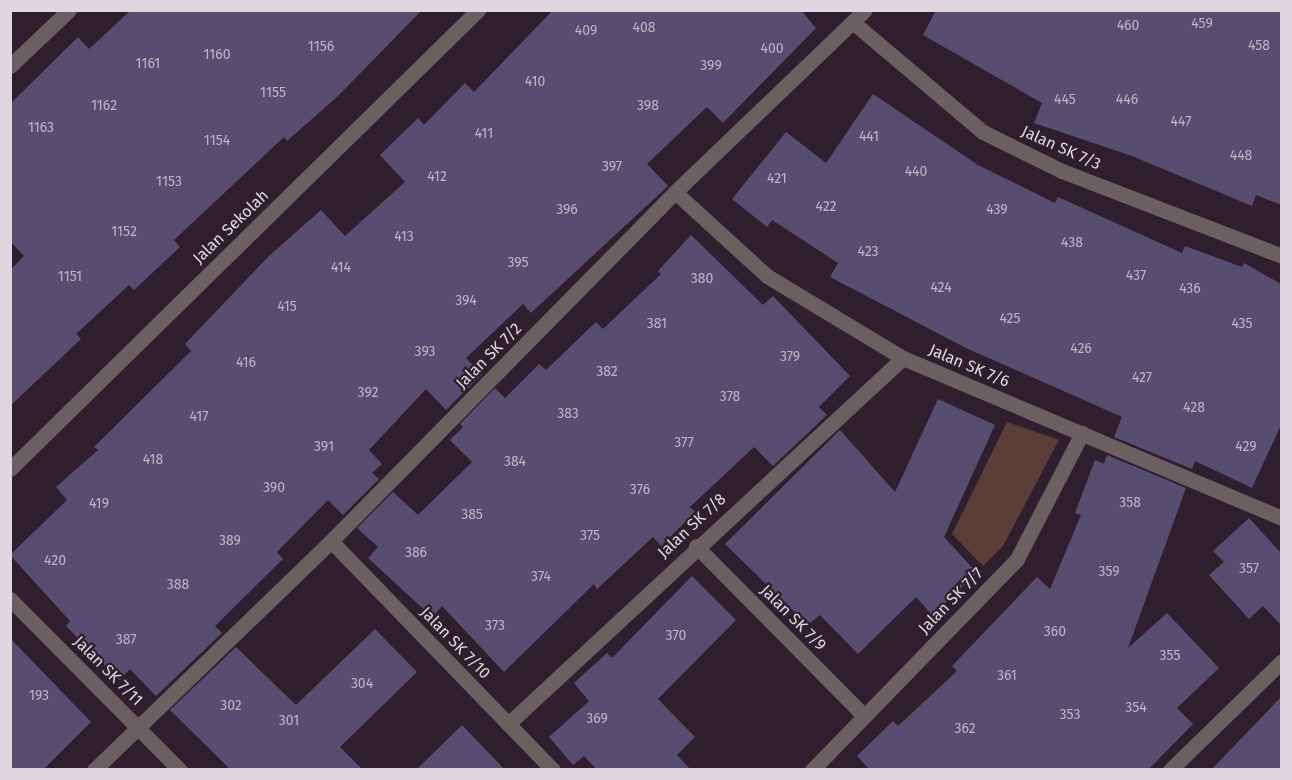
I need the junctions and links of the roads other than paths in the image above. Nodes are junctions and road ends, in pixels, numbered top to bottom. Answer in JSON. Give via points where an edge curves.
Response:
{"nodes":[{"id":1,"x":69,"y":10,"type":"edge"},
{"id":2,"x":478,"y":10,"type":"edge"},
{"id":3,"x":865,"y":10,"type":"edge"},
{"id":4,"x":855,"y":24,"type":"junction"},
{"id":5,"x":10,"y":66,"type":"edge"},
{"id":6,"x":675,"y":192,"type":"junction"},
{"id":7,"x":1281,"y":256,"type":"edge"},
{"id":8,"x":903,"y":358,"type":"junction"},
{"id":9,"x":1082,"y":433,"type":"junction"},
{"id":10,"x":10,"y":469,"type":"edge"},
{"id":11,"x":1281,"y":518,"type":"edge"},
{"id":12,"x":331,"y":541,"type":"junction"},
{"id":13,"x":696,"y":546,"type":"junction"},
{"id":14,"x":10,"y":599,"type":"edge"},
{"id":15,"x":1281,"y":662,"type":"edge"},
{"id":16,"x":864,"y":716,"type":"junction"},
{"id":17,"x":508,"y":724,"type":"junction"},
{"id":18,"x":138,"y":727,"type":"junction"},
{"id":19,"x":94,"y":770,"type":"edge"},
{"id":20,"x":180,"y":770,"type":"edge"},
{"id":21,"x":553,"y":770,"type":"edge"},
{"id":22,"x":812,"y":770,"type":"edge"},
{"id":23,"x":1170,"y":770,"type":"edge"}],
"edges":[{"from":1,"to":5,"type":"street"},
{"from":2,"to":10,"type":"street","name":"Jalan Sekolah"},
{"from":3,"to":4,"type":"street","name":"Jalan SK 7/2"},
{"from":4,"to":6,"type":"street","name":"Jalan SK 7/2"},
{"from":4,"to":7,"type":"street","name":"Jalan SK 7/3","via":[[984,132],[1062,171]]},
{"from":6,"to":8,"type":"street","name":"Jalan SK 7/6","via":[[767,276]]},
{"from":6,"to":12,"type":"street","name":"Jalan SK 7/2"},
{"from":8,"to":9,"type":"street","name":"Jalan SK 7/6"},
{"from":8,"to":13,"type":"street","name":"Jalan SK 7/8"},
{"from":9,"to":11,"type":"street","name":"Jalan SK 7/6"},
{"from":9,"to":16,"type":"street","name":"Jalan SK 7/7","via":[[1017,559]]},
{"from":12,"to":17,"type":"street","name":"Jalan SK 7/10"},
{"from":12,"to":18,"type":"street","name":"Jalan SK 7/2"},
{"from":13,"to":16,"type":"street","name":"Jalan SK 7/9"},
{"from":13,"to":17,"type":"street","name":"Jalan SK 7/8"},
{"from":14,"to":18,"type":"street","name":"Jalan SK 7/11"},
{"from":15,"to":23,"type":"street"},
{"from":16,"to":22,"type":"street","name":"Jalan SK 7/7"},
{"from":17,"to":21,"type":"street","name":"Jalan SK 7/10"},
{"from":18,"to":19,"type":"street","name":"Jalan SK 7/2"},
{"from":18,"to":20,"type":"street","name":"Jalan SK 7/11"}]}
